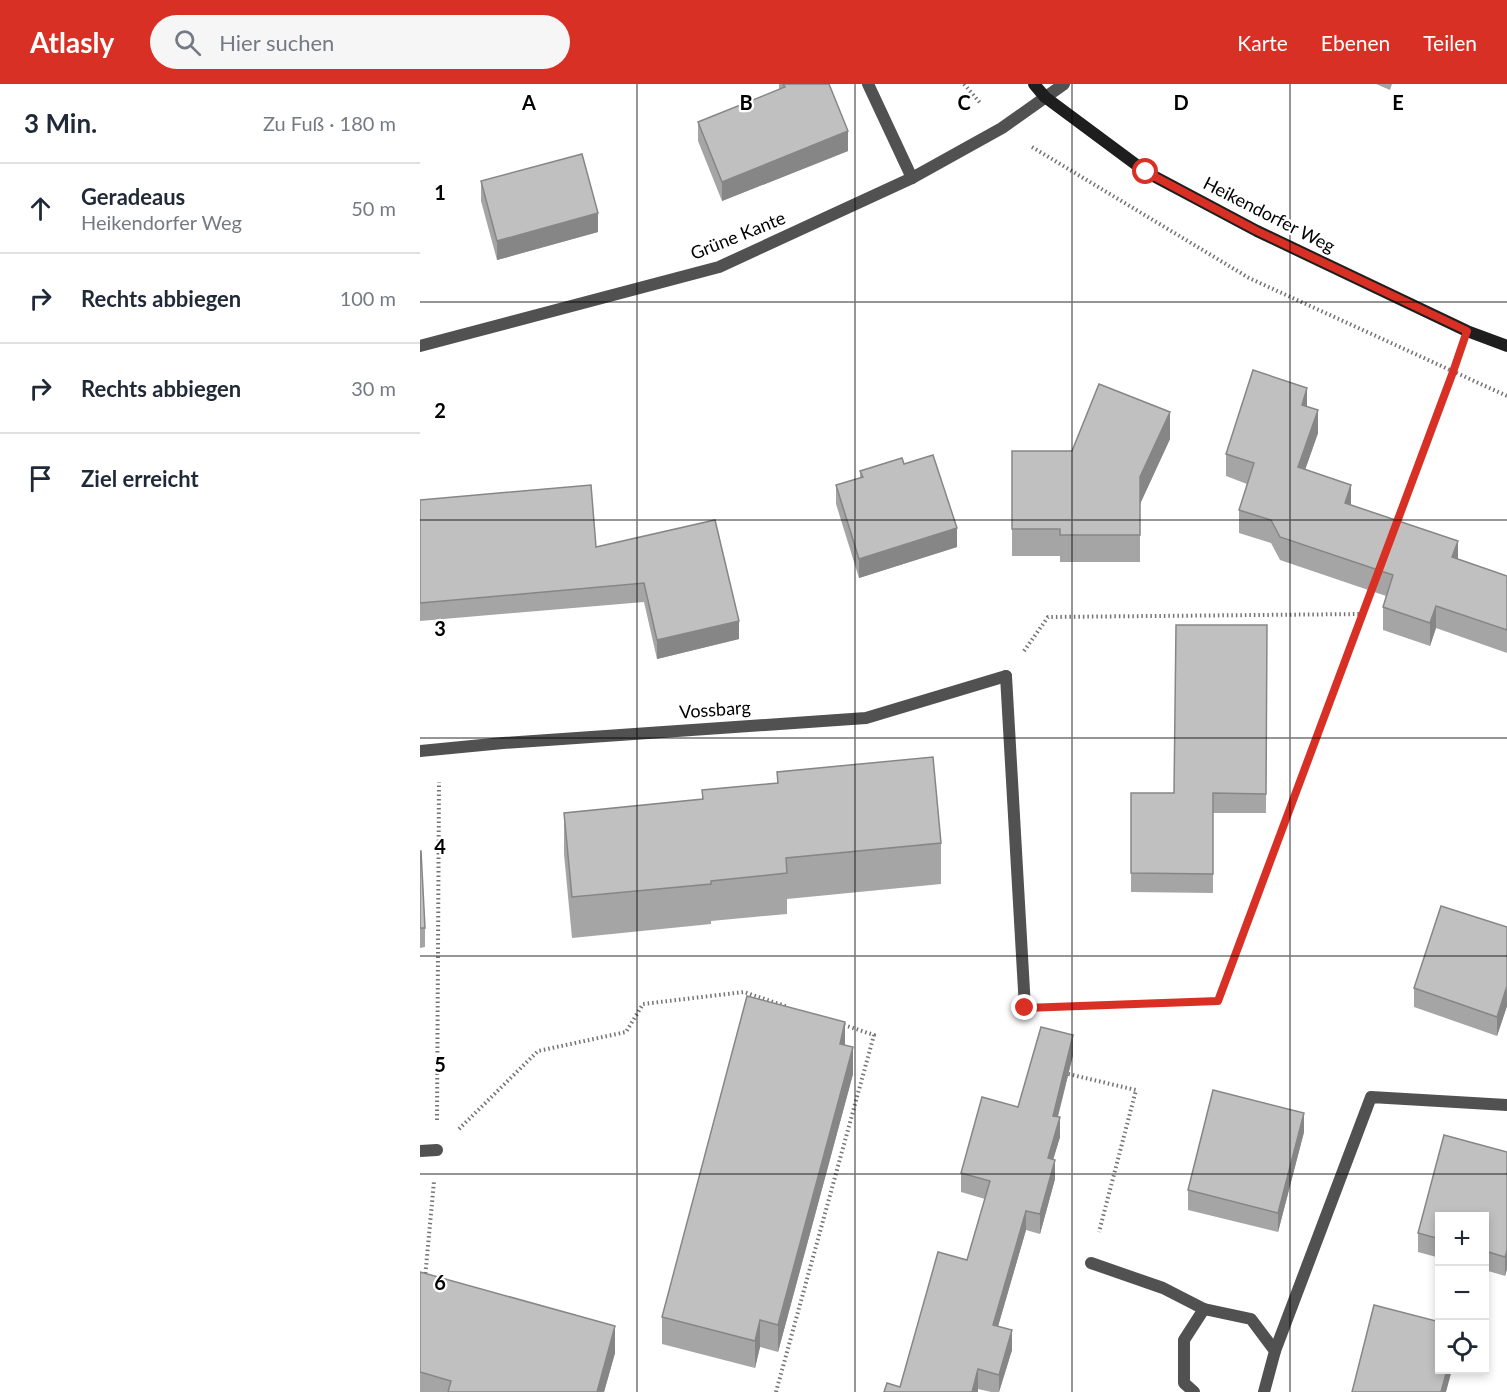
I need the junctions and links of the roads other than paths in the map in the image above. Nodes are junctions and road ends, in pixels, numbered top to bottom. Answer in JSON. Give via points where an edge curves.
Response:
{"nodes":[{"id":1,"x":868,"y":84,"type":"edge"},
{"id":2,"x":1034,"y":84,"type":"edge"},
{"id":3,"x":1064,"y":84,"type":"edge"},
{"id":4,"x":1045,"y":97,"type":"junction"},
{"id":5,"x":912,"y":178,"type":"junction"},
{"id":6,"x":420,"y":346,"type":"edge"},
{"id":7,"x":1507,"y":346,"type":"edge"},
{"id":8,"x":420,"y":751,"type":"edge"},
{"id":9,"x":1025,"y":1008,"type":"road end"},
{"id":10,"x":1507,"y":1105,"type":"edge"},
{"id":11,"x":437,"y":1150,"type":"road end"},
{"id":12,"x":420,"y":1151,"type":"edge"},
{"id":13,"x":1091,"y":1263,"type":"road end"},
{"id":14,"x":1204,"y":1309,"type":"junction"},
{"id":15,"x":1275,"y":1351,"type":"junction"},
{"id":16,"x":1194,"y":1392,"type":"edge"},
{"id":17,"x":1264,"y":1392,"type":"edge"}],
"edges":[{"from":1,"to":5,"type":"street"},
{"from":2,"to":4,"type":"street","name":"Heikendorfer Weg"},
{"from":3,"to":4,"type":"street","name":"Grüne Kante"},
{"from":4,"to":5,"type":"street","name":"Grüne Kante","via":[[1002,128]]},
{"from":4,"to":7,"type":"street","name":"Heikendorfer Weg","via":[[1146,172],[1257,231],[1467,331]]},
{"from":5,"to":6,"type":"street","name":"Grüne Kante","via":[[719,267]]},
{"from":8,"to":9,"type":"street","name":"Vossbarg","via":[[866,718],[1006,675]]},
{"from":10,"to":15,"type":"street","via":[[1371,1097]]},
{"from":11,"to":12,"type":"street"},
{"from":13,"to":14,"type":"street","via":[[1163,1288]]},
{"from":14,"to":15,"type":"street","via":[[1251,1318]]},
{"from":14,"to":16,"type":"street","via":[[1184,1340],[1184,1383]]},
{"from":15,"to":17,"type":"street"}]}
